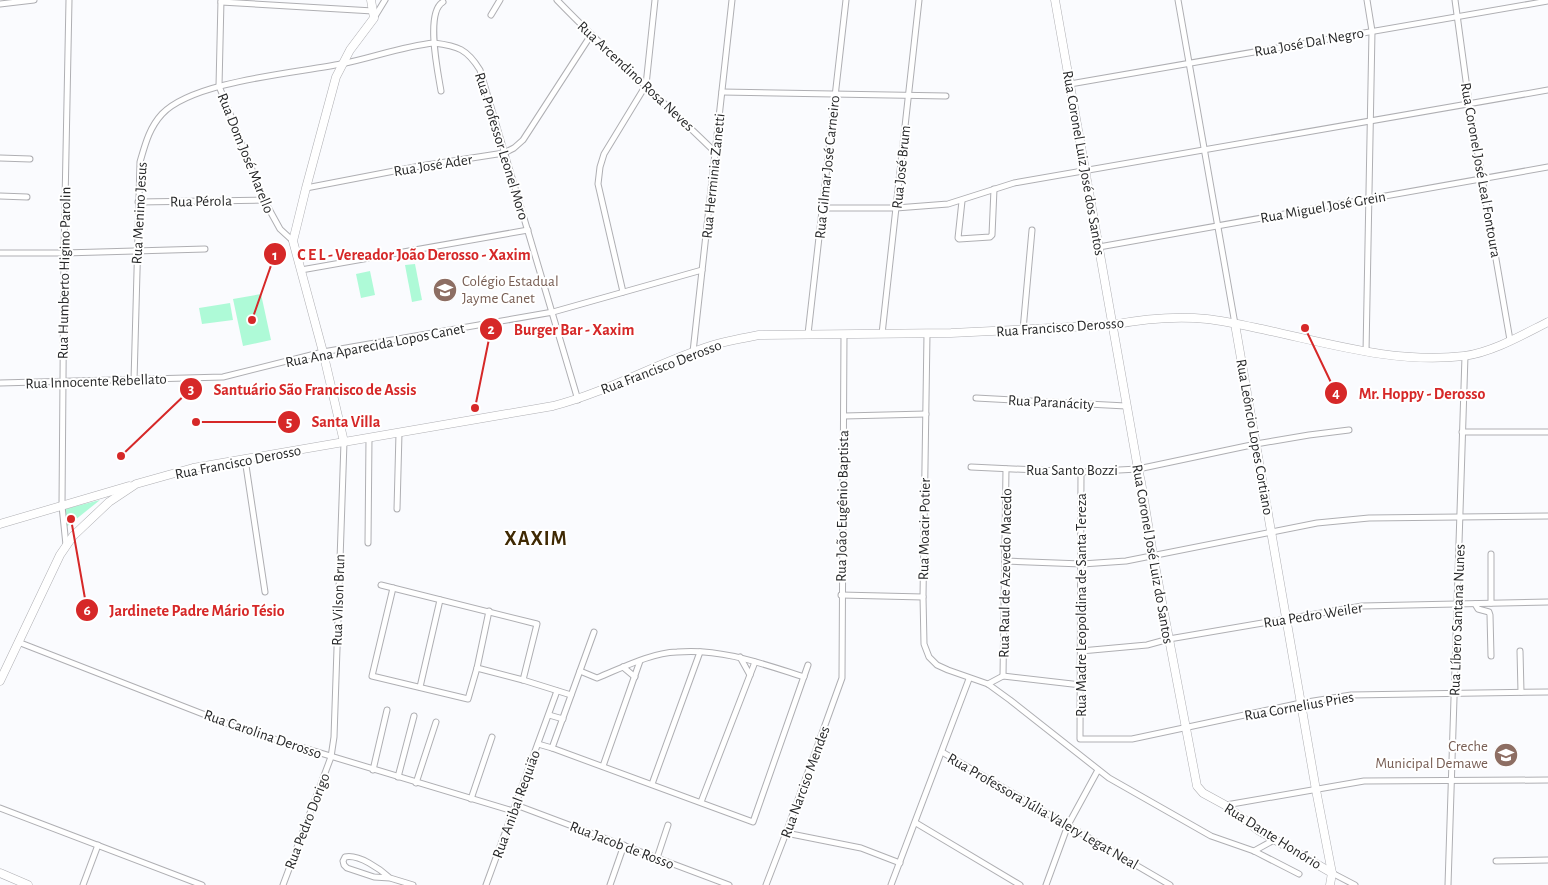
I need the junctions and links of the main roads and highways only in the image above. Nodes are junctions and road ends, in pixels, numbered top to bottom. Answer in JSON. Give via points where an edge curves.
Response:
{"nodes":[{"id":1,"x":371,"y":0,"type":"edge"},
{"id":2,"x":1055,"y":0,"type":"edge"},
{"id":3,"x":1548,"y":322,"type":"edge"},
{"id":4,"x":1235,"y":324,"type":"junction"},
{"id":5,"x":1112,"y":325,"type":"junction"},
{"id":6,"x":344,"y":442,"type":"junction"},
{"id":7,"x":136,"y":484,"type":"junction"},
{"id":8,"x":0,"y":524,"type":"edge"},
{"id":9,"x":0,"y":681,"type":"edge"},
{"id":10,"x":1196,"y":782,"type":"joint"},
{"id":11,"x":0,"y":873,"type":"edge"},
{"id":12,"x":1332,"y":873,"type":"junction"},
{"id":13,"x":28,"y":885,"type":"edge"},
{"id":14,"x":1330,"y":885,"type":"edge"}],
"edges":[{"from":1,"to":6,"type":"main road","via":[[373,15],[336,77],[294,241]]},
{"from":2,"to":5,"type":"main road","name":"Rua Coronel Luiz José dos Santos"},
{"from":3,"to":4,"type":"main road","name":"Rua Francisco Derosso","via":[[1484,351],[1464,356],[1416,358],[1366,352]]},
{"from":4,"to":5,"type":"main road","name":"Rua Francisco Derosso","via":[[1178,318]]},
{"from":4,"to":12,"type":"main road","name":"Rua Leôncio Lopes Cortiano"},
{"from":5,"to":6,"type":"main road","name":"Rua Francisco Derosso","via":[[927,334],[759,335],[693,352],[578,400]]},
{"from":5,"to":10,"type":"main road","name":"Rua Coronel José Luiz do Santos"},
{"from":6,"to":7,"type":"main road","name":"Rua Francisco Derosso","via":[[192,468]]},
{"from":7,"to":8,"type":"main road"},
{"from":7,"to":9,"type":"main road","name":"Rua Francisco Derosso","via":[[109,502],[82,526],[66,546]]},
{"from":10,"to":12,"type":"main road","name":"Rua Dante Honório","via":[[1199,790],[1225,805],[1272,841]]},
{"from":11,"to":13,"type":"main road"},
{"from":12,"to":14,"type":"main road"}]}
